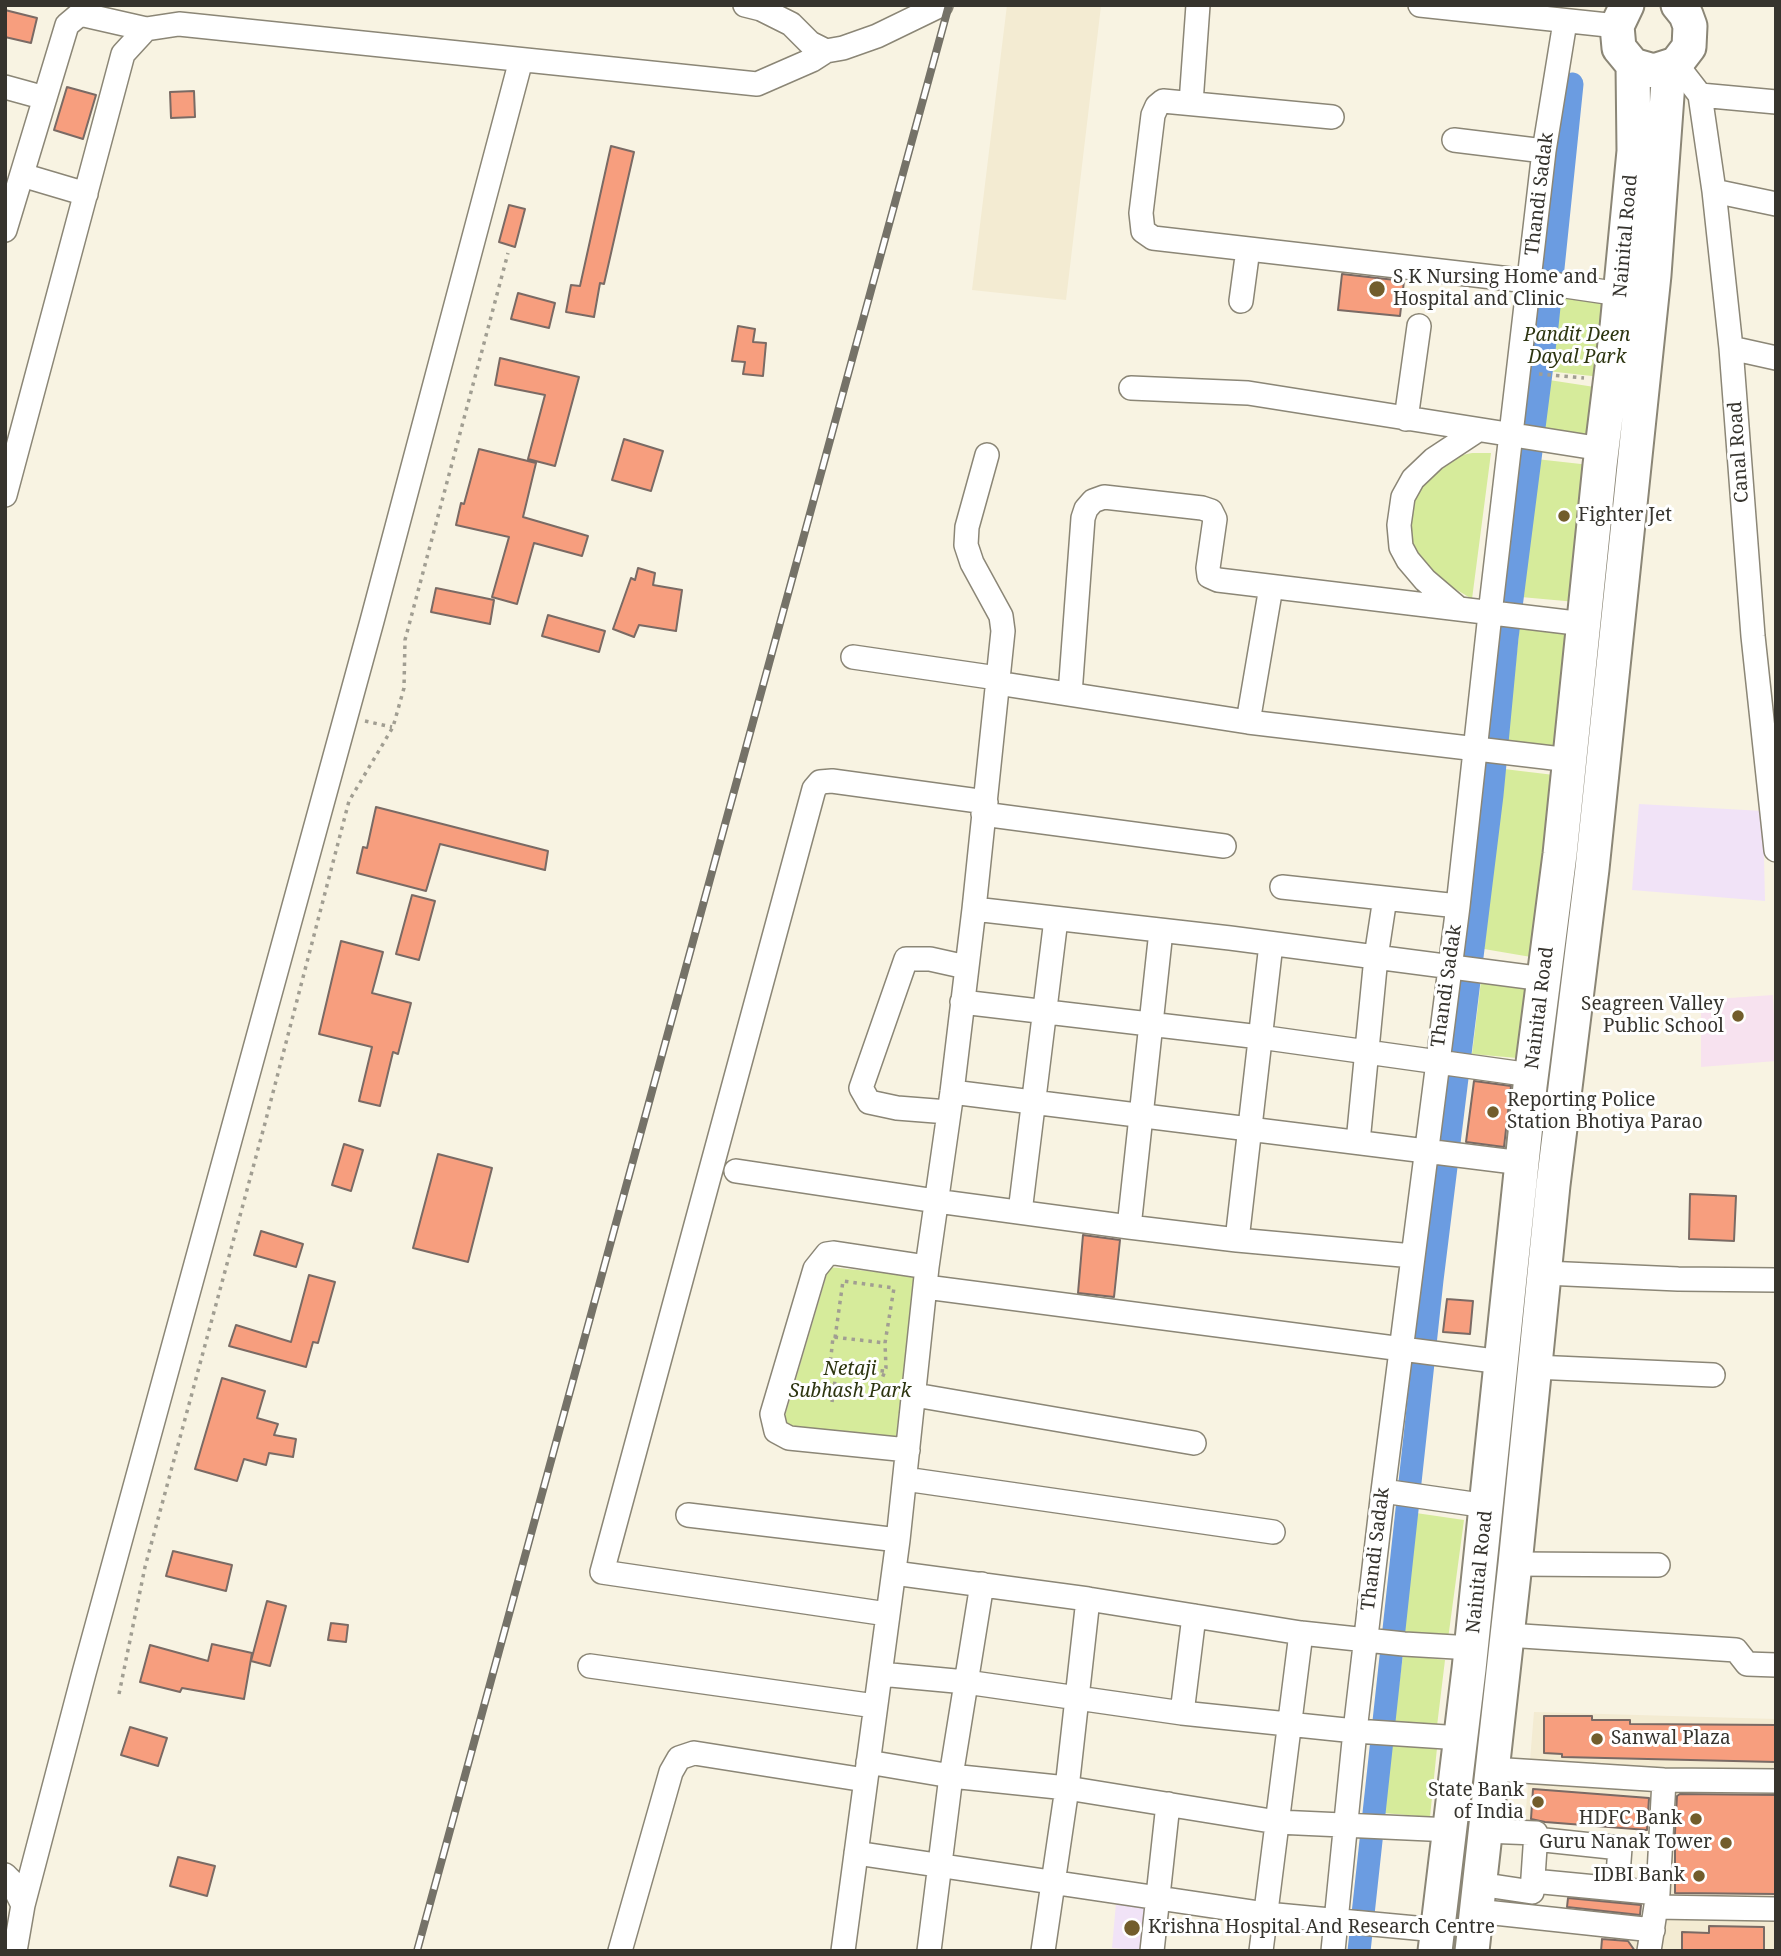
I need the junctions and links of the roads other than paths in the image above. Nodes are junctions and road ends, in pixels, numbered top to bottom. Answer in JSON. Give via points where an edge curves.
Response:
{"nodes":[{"id":1,"x":745,"y":5,"type":"edge"},
{"id":2,"x":941,"y":5,"type":"edge"},
{"id":3,"x":1198,"y":5,"type":"edge"},
{"id":4,"x":1420,"y":5,"type":"edge"},
{"id":5,"x":1681,"y":7,"type":"edge"},
{"id":6,"x":1624,"y":11,"type":"edge"},
{"id":7,"x":794,"y":15,"type":"edge"},
{"id":8,"x":1565,"y":22,"type":"junction"},
{"id":9,"x":146,"y":29,"type":"junction"},
{"id":10,"x":826,"y":51,"type":"junction"},
{"id":11,"x":521,"y":60,"type":"junction"},
{"id":12,"x":1633,"y":65,"type":"junction"},
{"id":13,"x":1672,"y":66,"type":"junction"},
{"id":14,"x":5,"y":87,"type":"edge"},
{"id":15,"x":1700,"y":95,"type":"junction"},
{"id":16,"x":45,"y":98,"type":"junction"},
{"id":17,"x":1776,"y":102,"type":"edge"},
{"id":18,"x":1191,"y":103,"type":"junction"},
{"id":19,"x":1332,"y":117,"type":"dead end"},
{"id":20,"x":1454,"y":140,"type":"dead end"},
{"id":21,"x":1545,"y":151,"type":"junction"},
{"id":22,"x":22,"y":175,"type":"junction"},
{"id":23,"x":1714,"y":191,"type":"junction"},
{"id":24,"x":86,"y":194,"type":"junction"},
{"id":25,"x":10,"y":196,"type":"edge"},
{"id":26,"x":1776,"y":204,"type":"edge"},
{"id":27,"x":5,"y":230,"type":"edge"},
{"id":28,"x":1248,"y":249,"type":"junction"},
{"id":29,"x":1544,"y":283,"type":"junction"},
{"id":30,"x":1620,"y":294,"type":"junction"},
{"id":31,"x":1241,"y":302,"type":"dead end"},
{"id":32,"x":1419,"y":326,"type":"dead end"},
{"id":33,"x":1731,"y":348,"type":"junction"},
{"id":34,"x":1776,"y":358,"type":"edge"},
{"id":35,"x":1131,"y":388,"type":"dead end"},
{"id":36,"x":1406,"y":419,"type":"junction"},
{"id":37,"x":1478,"y":430,"type":"junction"},
{"id":38,"x":1526,"y":437,"type":"junction"},
{"id":39,"x":1602,"y":449,"type":"junction"},
{"id":40,"x":1636,"y":453,"type":"junction"},
{"id":41,"x":987,"y":455,"type":"dead end"},
{"id":42,"x":5,"y":495,"type":"edge"},
{"id":43,"x":1272,"y":587,"type":"junction"},
{"id":44,"x":1459,"y":608,"type":"junction"},
{"id":45,"x":1503,"y":615,"type":"junction"},
{"id":46,"x":1584,"y":624,"type":"junction"},
{"id":47,"x":1765,"y":637,"type":"edge"},
{"id":48,"x":853,"y":657,"type":"dead end"},
{"id":49,"x":997,"y":680,"type":"junction"},
{"id":50,"x":1070,"y":694,"type":"junction"},
{"id":51,"x":1248,"y":722,"type":"junction"},
{"id":52,"x":1488,"y":751,"type":"junction"},
{"id":53,"x":1570,"y":760,"type":"junction"},
{"id":54,"x":1774,"y":804,"type":"edge"},
{"id":55,"x":984,"y":808,"type":"junction"},
{"id":56,"x":1224,"y":846,"type":"dead end"},
{"id":57,"x":1776,"y":850,"type":"edge"},
{"id":58,"x":1282,"y":887,"type":"dead end"},
{"id":59,"x":1385,"y":898,"type":"junction"},
{"id":60,"x":1458,"y":906,"type":"junction"},
{"id":61,"x":974,"y":909,"type":"junction"},
{"id":62,"x":1056,"y":919,"type":"junction"},
{"id":63,"x":1161,"y":931,"type":"junction"},
{"id":64,"x":1271,"y":943,"type":"junction"},
{"id":65,"x":1376,"y":957,"type":"junction"},
{"id":66,"x":966,"y":967,"type":"junction"},
{"id":67,"x":1464,"y":969,"type":"junction"},
{"id":68,"x":1544,"y":979,"type":"junction"},
{"id":69,"x":962,"y":1002,"type":"junction"},
{"id":70,"x":1045,"y":1011,"type":"junction"},
{"id":71,"x":1151,"y":1023,"type":"junction"},
{"id":72,"x":1260,"y":1037,"type":"junction"},
{"id":73,"x":1367,"y":1051,"type":"junction"},
{"id":74,"x":1451,"y":1062,"type":"junction"},
{"id":75,"x":1531,"y":1075,"type":"junction"},
{"id":76,"x":950,"y":1102,"type":"junction"},
{"id":77,"x":1033,"y":1103,"type":"junction"},
{"id":78,"x":1142,"y":1117,"type":"junction"},
{"id":79,"x":1250,"y":1130,"type":"junction"},
{"id":80,"x":1358,"y":1142,"type":"junction"},
{"id":81,"x":1440,"y":1152,"type":"junction"},
{"id":82,"x":1522,"y":1163,"type":"junction"},
{"id":83,"x":1556,"y":1166,"type":"junction"},
{"id":84,"x":736,"y":1171,"type":"dead end"},
{"id":85,"x":936,"y":1201,"type":"junction"},
{"id":86,"x":1020,"y":1212,"type":"junction"},
{"id":87,"x":1129,"y":1227,"type":"junction"},
{"id":88,"x":1237,"y":1240,"type":"junction"},
{"id":89,"x":1413,"y":1256,"type":"junction"},
{"id":90,"x":1545,"y":1273,"type":"junction"},
{"id":91,"x":926,"y":1277,"type":"junction"},
{"id":92,"x":1776,"y":1280,"type":"edge"},
{"id":93,"x":1416,"y":1351,"type":"junction"},
{"id":94,"x":1502,"y":1362,"type":"junction"},
{"id":95,"x":1534,"y":1367,"type":"junction"},
{"id":96,"x":1713,"y":1375,"type":"dead end"},
{"id":97,"x":915,"y":1395,"type":"junction"},
{"id":98,"x":1194,"y":1443,"type":"dead end"},
{"id":99,"x":908,"y":1450,"type":"junction"},
{"id":100,"x":905,"y":1479,"type":"junction"},
{"id":101,"x":1400,"y":1494,"type":"junction"},
{"id":102,"x":1487,"y":1506,"type":"junction"},
{"id":103,"x":688,"y":1515,"type":"dead end"},
{"id":104,"x":1273,"y":1532,"type":"dead end"},
{"id":105,"x":898,"y":1541,"type":"junction"},
{"id":106,"x":1515,"y":1563,"type":"junction"},
{"id":107,"x":1658,"y":1565,"type":"dead end"},
{"id":108,"x":894,"y":1573,"type":"junction"},
{"id":109,"x":982,"y":1584,"type":"junction"},
{"id":110,"x":1088,"y":1599,"type":"junction"},
{"id":111,"x":887,"y":1614,"type":"junction"},
{"id":112,"x":1194,"y":1616,"type":"junction"},
{"id":113,"x":1301,"y":1633,"type":"junction"},
{"id":114,"x":1507,"y":1636,"type":"junction"},
{"id":115,"x":1385,"y":1641,"type":"junction"},
{"id":116,"x":1472,"y":1648,"type":"junction"},
{"id":117,"x":590,"y":1665,"type":"dead end"},
{"id":118,"x":1776,"y":1665,"type":"edge"},
{"id":119,"x":880,"y":1674,"type":"junction"},
{"id":120,"x":966,"y":1682,"type":"junction"},
{"id":121,"x":1078,"y":1697,"type":"junction"},
{"id":122,"x":875,"y":1706,"type":"junction"},
{"id":123,"x":1182,"y":1713,"type":"junction"},
{"id":124,"x":1290,"y":1724,"type":"junction"},
{"id":125,"x":1375,"y":1732,"type":"junction"},
{"id":126,"x":1461,"y":1738,"type":"junction"},
{"id":127,"x":1491,"y":1769,"type":"junction"},
{"id":128,"x":866,"y":1771,"type":"junction"},
{"id":129,"x":951,"y":1776,"type":"junction"},
{"id":130,"x":1664,"y":1780,"type":"junction"},
{"id":131,"x":1776,"y":1782,"type":"edge"},
{"id":132,"x":1066,"y":1788,"type":"junction"},
{"id":133,"x":1168,"y":1804,"type":"junction"},
{"id":134,"x":1277,"y":1822,"type":"junction"},
{"id":135,"x":1365,"y":1826,"type":"junction"},
{"id":136,"x":1451,"y":1830,"type":"junction"},
{"id":137,"x":1485,"y":1831,"type":"junction"},
{"id":138,"x":1535,"y":1839,"type":"junction"},
{"id":139,"x":856,"y":1853,"type":"junction"},
{"id":140,"x":939,"y":1866,"type":"junction"},
{"id":141,"x":5,"y":1875,"type":"edge"},
{"id":142,"x":1533,"y":1881,"type":"junction"},
{"id":143,"x":1052,"y":1884,"type":"junction"},
{"id":144,"x":1617,"y":1888,"type":"junction"},
{"id":145,"x":1158,"y":1898,"type":"junction"},
{"id":146,"x":1477,"y":1898,"type":"junction"},
{"id":147,"x":23,"y":1905,"type":"junction"},
{"id":148,"x":1776,"y":1909,"type":"edge"},
{"id":149,"x":1266,"y":1914,"type":"junction"},
{"id":150,"x":1354,"y":1923,"type":"junction"},
{"id":151,"x":1654,"y":1923,"type":"edge"},
{"id":152,"x":1436,"y":1940,"type":"edge"},
{"id":153,"x":15,"y":1951,"type":"edge"},
{"id":154,"x":620,"y":1951,"type":"edge"},
{"id":155,"x":844,"y":1951,"type":"edge"},
{"id":156,"x":929,"y":1951,"type":"edge"},
{"id":157,"x":1043,"y":1951,"type":"edge"},
{"id":158,"x":1152,"y":1951,"type":"edge"},
{"id":159,"x":1261,"y":1951,"type":"edge"},
{"id":160,"x":1333,"y":1951,"type":"edge"},
{"id":161,"x":1472,"y":1951,"type":"edge"}],
"edges":[{"from":1,"to":7,"type":"street"},
{"from":2,"to":10,"type":"street","via":[[877,36]]},
{"from":3,"to":18,"type":"street"},
{"from":4,"to":8,"type":"street"},
{"from":5,"to":13,"type":"highway","via":[[1691,36],[1684,56]]},
{"from":6,"to":8,"type":"street"},
{"from":6,"to":12,"type":"highway","via":[[1619,48]]},
{"from":7,"to":10,"type":"street","via":[[810,43]]},
{"from":8,"to":21,"type":"street","name":"Thandi Sadak"},
{"from":9,"to":11,"type":"street","via":[[179,24]]},
{"from":9,"to":16,"type":"street","via":[[80,14],[67,25]]},
{"from":9,"to":24,"type":"street","via":[[123,54]]},
{"from":10,"to":11,"type":"street","via":[[757,84]]},
{"from":11,"to":147,"type":"street"},
{"from":12,"to":13,"type":"highway","via":[[1654,71]]},
{"from":12,"to":30,"type":"highway","name":"Nainital Road","via":[[1634,150]]},
{"from":13,"to":15,"type":"street","name":"Canal Road"},
{"from":13,"to":40,"type":"highway","name":"Nainital Road"},
{"from":14,"to":16,"type":"street"},
{"from":15,"to":17,"type":"street"},
{"from":15,"to":23,"type":"street","name":"Canal Road"},
{"from":16,"to":22,"type":"street"},
{"from":18,"to":19,"type":"street"},
{"from":18,"to":28,"type":"street","via":[[1163,101],[1153,115],[1143,231],[1153,238]]},
{"from":20,"to":21,"type":"street"},
{"from":21,"to":29,"type":"street","name":"Thandi Sadak"},
{"from":22,"to":24,"type":"street"},
{"from":22,"to":25,"type":"street"},
{"from":23,"to":26,"type":"street"},
{"from":23,"to":33,"type":"street","name":"Canal Road"},
{"from":24,"to":42,"type":"street"},
{"from":25,"to":27,"type":"street"},
{"from":28,"to":29,"type":"street"},
{"from":28,"to":31,"type":"street"},
{"from":29,"to":30,"type":"street"},
{"from":29,"to":38,"type":"street","name":"Thandi Sadak"},
{"from":30,"to":39,"type":"highway","name":"Nainital Road"},
{"from":32,"to":36,"type":"street"},
{"from":33,"to":34,"type":"street"},
{"from":33,"to":47,"type":"street","name":"Canal Road"},
{"from":35,"to":36,"type":"street","via":[[1248,393]]},
{"from":36,"to":37,"type":"street"},
{"from":37,"to":38,"type":"street"},
{"from":37,"to":44,"type":"street","via":[[1413,479],[1403,497],[1399,525],[1401,547],[1408,560]]},
{"from":38,"to":39,"type":"street"},
{"from":38,"to":45,"type":"street","name":"Thandi Sadak"},
{"from":39,"to":40,"type":"highway"},
{"from":39,"to":46,"type":"highway","name":"Nainital Road"},
{"from":40,"to":83,"type":"highway","name":"Nainital Road"},
{"from":41,"to":49,"type":"street","via":[[966,545],[1001,616]]},
{"from":43,"to":44,"type":"street"},
{"from":43,"to":50,"type":"street","via":[[1209,576],[1215,519],[1211,511],[1104,497],[1093,501],[1083,518]]},
{"from":43,"to":51,"type":"street"},
{"from":44,"to":45,"type":"street"},
{"from":45,"to":46,"type":"street"},
{"from":45,"to":52,"type":"street","name":"Thandi Sadak"},
{"from":46,"to":53,"type":"highway","name":"Nainital Road"},
{"from":47,"to":54,"type":"street","name":"Canal Road"},
{"from":48,"to":49,"type":"street"},
{"from":49,"to":50,"type":"street"},
{"from":49,"to":55,"type":"street"},
{"from":50,"to":51,"type":"street"},
{"from":51,"to":52,"type":"street"},
{"from":52,"to":53,"type":"street"},
{"from":52,"to":60,"type":"street","name":"Thandi Sadak"},
{"from":53,"to":68,"type":"highway","name":"Nainital Road"},
{"from":54,"to":57,"type":"street","name":"Canal Road"},
{"from":55,"to":56,"type":"street"},
{"from":55,"to":61,"type":"street"},
{"from":55,"to":111,"type":"street","via":[[832,781],[820,782],[814,789],[602,1572]]},
{"from":58,"to":59,"type":"street"},
{"from":59,"to":60,"type":"street"},
{"from":59,"to":65,"type":"street"},
{"from":60,"to":67,"type":"street","name":"Thandi Sadak"},
{"from":61,"to":62,"type":"street"},
{"from":61,"to":66,"type":"street"},
{"from":62,"to":63,"type":"street"},
{"from":62,"to":70,"type":"street"},
{"from":63,"to":64,"type":"street"},
{"from":63,"to":71,"type":"street"},
{"from":64,"to":65,"type":"street"},
{"from":64,"to":72,"type":"street"},
{"from":65,"to":67,"type":"street"},
{"from":65,"to":73,"type":"street"},
{"from":66,"to":69,"type":"street"},
{"from":66,"to":76,"type":"street","via":[[930,958],[906,958],[861,1088],[869,1102],[897,1108]]},
{"from":67,"to":68,"type":"street"},
{"from":67,"to":74,"type":"street","name":"Thandi Sadak"},
{"from":68,"to":75,"type":"highway","name":"Nainital Road"},
{"from":69,"to":70,"type":"street"},
{"from":69,"to":76,"type":"street"},
{"from":70,"to":71,"type":"street"},
{"from":70,"to":77,"type":"street"},
{"from":71,"to":72,"type":"street"},
{"from":71,"to":78,"type":"street"},
{"from":72,"to":73,"type":"street"},
{"from":72,"to":79,"type":"street"},
{"from":73,"to":74,"type":"street"},
{"from":73,"to":80,"type":"street"},
{"from":74,"to":75,"type":"street"},
{"from":74,"to":81,"type":"street","name":"Thandi Sadak"},
{"from":75,"to":82,"type":"highway","name":"Nainital Road"},
{"from":76,"to":77,"type":"street"},
{"from":76,"to":85,"type":"street"},
{"from":77,"to":78,"type":"street"},
{"from":77,"to":86,"type":"street"},
{"from":78,"to":79,"type":"street"},
{"from":78,"to":87,"type":"street"},
{"from":79,"to":80,"type":"street"},
{"from":79,"to":88,"type":"street"},
{"from":80,"to":81,"type":"street"},
{"from":81,"to":82,"type":"street"},
{"from":81,"to":89,"type":"street","name":"Thandi Sadak"},
{"from":82,"to":83,"type":"highway"},
{"from":82,"to":94,"type":"highway","name":"Nainital Road"},
{"from":83,"to":90,"type":"highway","name":"Nainital Road"},
{"from":84,"to":85,"type":"street"},
{"from":85,"to":86,"type":"street"},
{"from":85,"to":91,"type":"street"},
{"from":86,"to":87,"type":"street"},
{"from":87,"to":88,"type":"street"},
{"from":88,"to":89,"type":"street"},
{"from":89,"to":93,"type":"street","name":"Thandi Sadak"},
{"from":90,"to":92,"type":"street"},
{"from":90,"to":95,"type":"highway","name":"Nainital Road"},
{"from":91,"to":93,"type":"street"},
{"from":91,"to":97,"type":"street"},
{"from":91,"to":99,"type":"street","via":[[827,1254],[815,1269],[772,1414],[776,1431],[789,1438]]},
{"from":93,"to":94,"type":"street"},
{"from":93,"to":101,"type":"street","name":"Thandi Sadak"},
{"from":94,"to":102,"type":"highway","name":"Nainital Road"},
{"from":95,"to":96,"type":"street"},
{"from":95,"to":106,"type":"highway","name":"Nainital Road"},
{"from":97,"to":98,"type":"street"},
{"from":97,"to":99,"type":"street"},
{"from":99,"to":100,"type":"street"},
{"from":100,"to":104,"type":"street"},
{"from":100,"to":105,"type":"street"},
{"from":101,"to":102,"type":"street"},
{"from":101,"to":115,"type":"street","name":"Thandi Sadak"},
{"from":102,"to":116,"type":"highway","name":"Nainital Road"},
{"from":103,"to":105,"type":"street"},
{"from":105,"to":108,"type":"street"},
{"from":106,"to":107,"type":"street"},
{"from":106,"to":114,"type":"highway","name":"Nainital Road"},
{"from":108,"to":109,"type":"street"},
{"from":108,"to":111,"type":"street"},
{"from":109,"to":110,"type":"street"},
{"from":109,"to":120,"type":"street"},
{"from":110,"to":112,"type":"street"},
{"from":110,"to":121,"type":"street"},
{"from":111,"to":119,"type":"street"},
{"from":112,"to":113,"type":"street"},
{"from":112,"to":123,"type":"street"},
{"from":113,"to":115,"type":"street"},
{"from":113,"to":124,"type":"street"},
{"from":114,"to":118,"type":"street","via":[[1736,1650],[1747,1664]]},
{"from":114,"to":127,"type":"highway","name":"Nainital Road"},
{"from":115,"to":116,"type":"street"},
{"from":115,"to":125,"type":"street","name":"Thandi Sadak"},
{"from":116,"to":126,"type":"highway","name":"Nainital Road"},
{"from":117,"to":122,"type":"street"},
{"from":119,"to":120,"type":"street"},
{"from":119,"to":122,"type":"street"},
{"from":120,"to":121,"type":"street"},
{"from":120,"to":129,"type":"street"},
{"from":121,"to":123,"type":"street"},
{"from":121,"to":132,"type":"street"},
{"from":122,"to":128,"type":"street"},
{"from":123,"to":124,"type":"street"},
{"from":124,"to":125,"type":"street"},
{"from":124,"to":134,"type":"street"},
{"from":125,"to":126,"type":"street"},
{"from":125,"to":135,"type":"street","name":"Thandi Sadak"},
{"from":126,"to":136,"type":"highway","name":"Nainital Road"},
{"from":127,"to":130,"type":"street"},
{"from":127,"to":137,"type":"highway","name":"Nainital Road"},
{"from":128,"to":129,"type":"street"},
{"from":128,"to":139,"type":"street"},
{"from":128,"to":154,"type":"street","via":[[694,1753],[679,1758],[671,1772]]},
{"from":129,"to":132,"type":"street"},
{"from":129,"to":140,"type":"street"},
{"from":130,"to":131,"type":"street"},
{"from":130,"to":151,"type":"street"},
{"from":132,"to":133,"type":"street"},
{"from":132,"to":143,"type":"street"},
{"from":133,"to":134,"type":"street"},
{"from":133,"to":145,"type":"street"},
{"from":134,"to":135,"type":"street"},
{"from":134,"to":149,"type":"street"},
{"from":135,"to":136,"type":"street"},
{"from":135,"to":150,"type":"street","name":"Thandi Sadak"},
{"from":136,"to":137,"type":"highway"},
{"from":136,"to":152,"type":"highway","name":"Nainital Road"},
{"from":137,"to":138,"type":"street","via":[[1536,1833]]},
{"from":137,"to":146,"type":"highway","name":"Nainital Road"},
{"from":138,"to":142,"type":"street"},
{"from":138,"to":144,"type":"street","via":[[1620,1847]]},
{"from":139,"to":140,"type":"street"},
{"from":139,"to":155,"type":"street"},
{"from":140,"to":143,"type":"street"},
{"from":140,"to":156,"type":"street"},
{"from":141,"to":147,"type":"street"},
{"from":142,"to":144,"type":"street"},
{"from":142,"to":146,"type":"street","via":[[1532,1892]]},
{"from":143,"to":145,"type":"street"},
{"from":143,"to":157,"type":"street"},
{"from":144,"to":151,"type":"street"},
{"from":145,"to":149,"type":"street"},
{"from":145,"to":158,"type":"street"},
{"from":146,"to":151,"type":"street","via":[[1518,1922]]},
{"from":146,"to":161,"type":"highway","name":"Nainital Road"},
{"from":147,"to":153,"type":"street"},
{"from":148,"to":151,"type":"street"},
{"from":149,"to":150,"type":"street"},
{"from":149,"to":159,"type":"street"},
{"from":150,"to":152,"type":"street"},
{"from":150,"to":160,"type":"street","name":"Thandi Sadak"}]}
